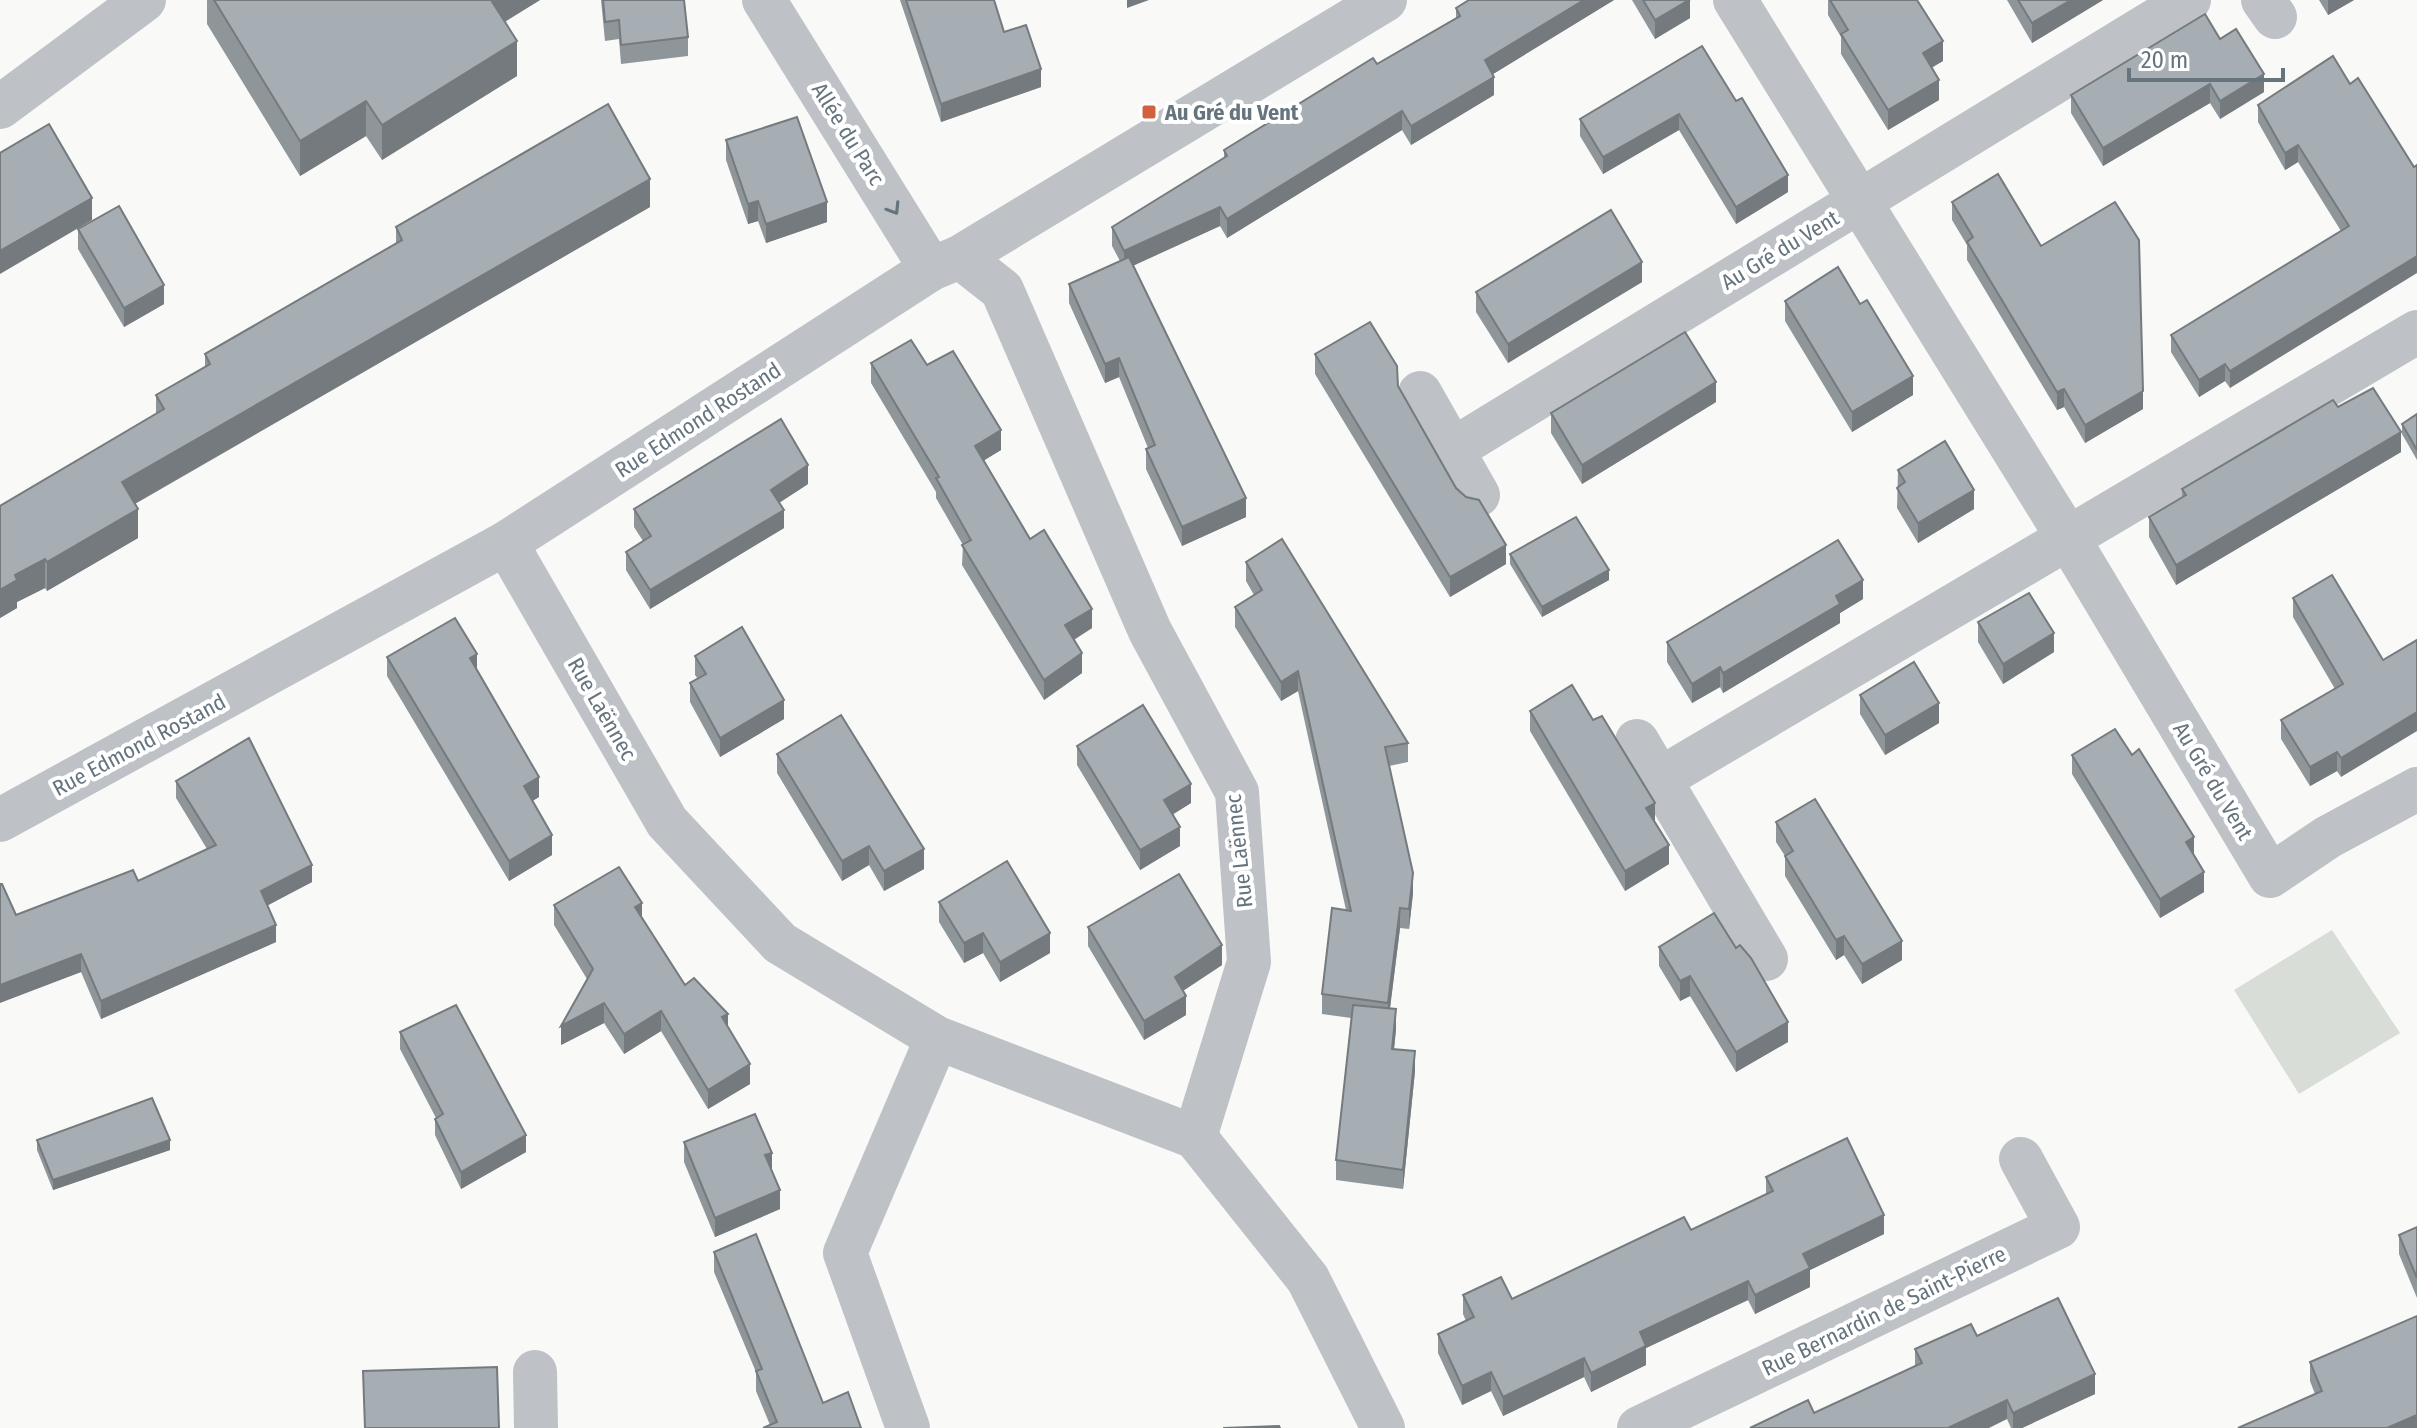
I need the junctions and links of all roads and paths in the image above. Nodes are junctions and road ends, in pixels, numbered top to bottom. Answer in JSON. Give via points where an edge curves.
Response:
{"nodes":[{"id":1,"x":144,"y":0,"type":"edge"},
{"id":2,"x":764,"y":0,"type":"edge"},
{"id":3,"x":1385,"y":0,"type":"edge"},
{"id":4,"x":1735,"y":0,"type":"edge"},
{"id":5,"x":2189,"y":0,"type":"edge"},
{"id":6,"x":1324,"y":16,"type":"edge"},
{"id":7,"x":0,"y":107,"type":"edge"},
{"id":8,"x":1862,"y":200,"type":"junction"},
{"id":9,"x":945,"y":263,"type":"junction"},
{"id":10,"x":2417,"y":332,"type":"edge"},
{"id":11,"x":1420,"y":393,"type":"dead end"},
{"id":12,"x":1452,"y":450,"type":"junction"},
{"id":13,"x":1478,"y":495,"type":"dead end"},
{"id":14,"x":2068,"y":538,"type":"junction"},
{"id":15,"x":506,"y":543,"type":"junction"},
{"id":16,"x":1637,"y":741,"type":"dead end"},
{"id":17,"x":1660,"y":779,"type":"junction"},
{"id":18,"x":2417,"y":789,"type":"edge"},
{"id":19,"x":0,"y":820,"type":"edge"},
{"id":20,"x":1766,"y":959,"type":"dead end"},
{"id":21,"x":937,"y":1038,"type":"junction"},
{"id":22,"x":1195,"y":1137,"type":"junction"},
{"id":23,"x":2021,"y":1159,"type":"dead end"},
{"id":24,"x":535,"y":1372,"type":"dead end"},
{"id":25,"x":536,"y":1428,"type":"edge"},
{"id":26,"x":908,"y":1428,"type":"edge"},
{"id":27,"x":1383,"y":1428,"type":"edge"},
{"id":28,"x":1639,"y":1428,"type":"edge"}],
"edges":[{"from":1,"to":7,"type":"street"},
{"from":2,"to":9,"type":"street","name":"Allée du Parc","one_way":true},
{"from":3,"to":6,"type":"street","name":"Rue Edmond Rostand"},
{"from":4,"to":8,"type":"street","name":"Au Gré du Vent"},
{"from":5,"to":8,"type":"street","name":"Au Gré du Vent"},
{"from":6,"to":9,"type":"street","name":"Rue Edmond Rostand"},
{"from":8,"to":12,"type":"street","name":"Au Gré du Vent"},
{"from":8,"to":14,"type":"street","name":"Au Gré du Vent"},
{"from":9,"to":15,"type":"street","name":"Rue Edmond Rostand"},
{"from":9,"to":22,"type":"street","name":"Rue Laënnec","via":[[1002,290],[1150,631],[1237,792],[1249,962]]},
{"from":10,"to":14,"type":"street"},
{"from":11,"to":12,"type":"street"},
{"from":12,"to":13,"type":"street"},
{"from":14,"to":17,"type":"street"},
{"from":14,"to":18,"type":"street","name":"Au Gré du Vent","via":[[2270,876],[2328,837]]},
{"from":15,"to":19,"type":"street","name":"Rue Edmond Rostand"},
{"from":15,"to":21,"type":"street","name":"Rue Laënnec","via":[[667,822],[780,943]]},
{"from":16,"to":17,"type":"street"},
{"from":17,"to":20,"type":"street"},
{"from":21,"to":22,"type":"street","name":"Rue Laënnec"},
{"from":21,"to":26,"type":"street","via":[[845,1253]]},
{"from":22,"to":27,"type":"street","via":[[1308,1279]]},
{"from":23,"to":28,"type":"street","name":"Rue Bernardin de Saint-Pierre","via":[[2058,1227]]},
{"from":24,"to":25,"type":"street"}]}
